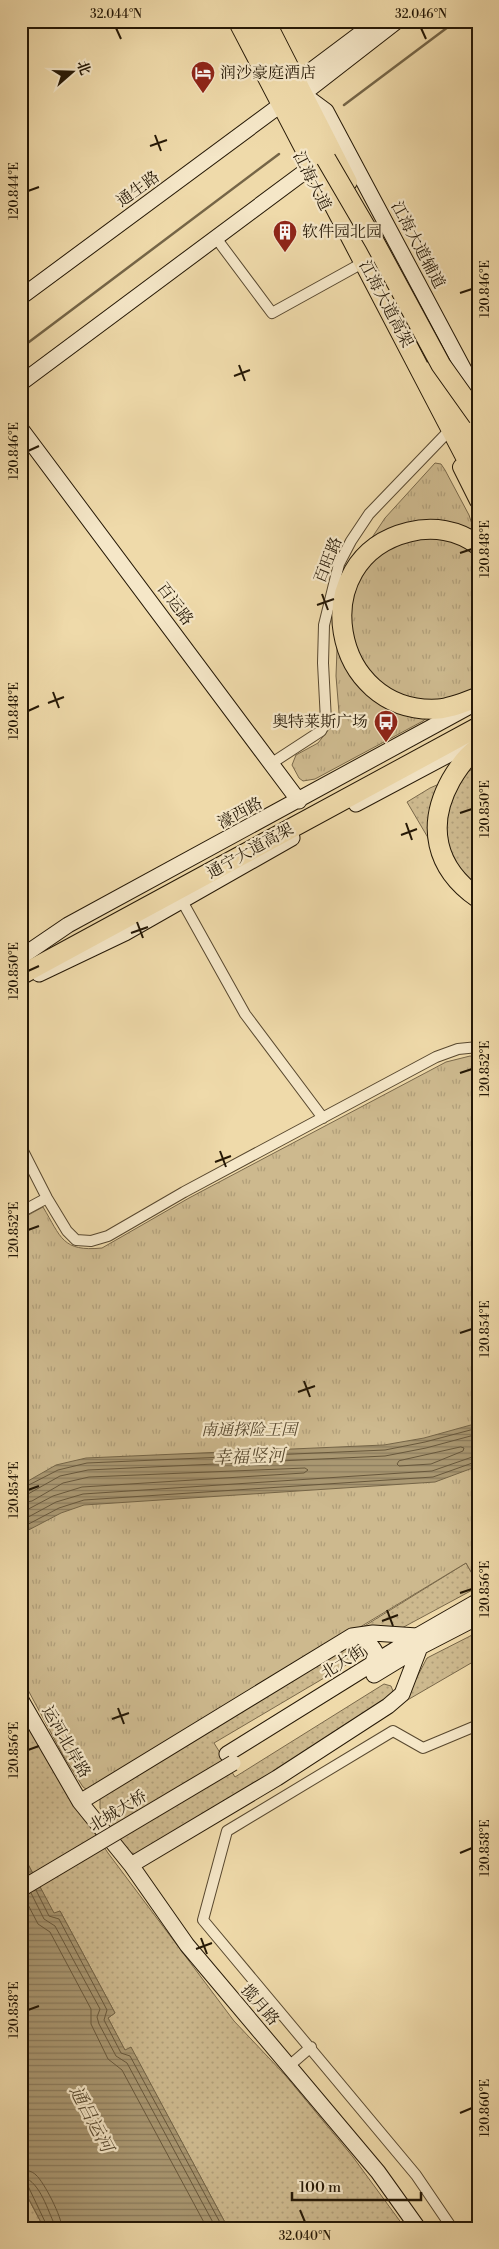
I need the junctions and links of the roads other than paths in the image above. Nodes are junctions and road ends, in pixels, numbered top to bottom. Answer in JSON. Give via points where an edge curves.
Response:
{"nodes":[{"id":1,"x":229,"y":21,"type":"edge"},
{"id":2,"x":238,"y":21,"type":"edge"},
{"id":3,"x":254,"y":21,"type":"edge"},
{"id":4,"x":267,"y":21,"type":"edge"},
{"id":5,"x":377,"y":21,"type":"edge"},
{"id":6,"x":397,"y":21,"type":"edge"},
{"id":7,"x":300,"y":87,"type":"junction"},
{"id":8,"x":275,"y":109,"type":"junction"},
{"id":9,"x":326,"y":159,"type":"junction"},
{"id":10,"x":307,"y":170,"type":"junction"},
{"id":11,"x":216,"y":238,"type":"junction"},
{"id":12,"x":357,"y":266,"type":"junction"},
{"id":13,"x":21,"y":297,"type":"edge"},
{"id":14,"x":21,"y":383,"type":"edge"},
{"id":15,"x":478,"y":396,"type":"edge"},
{"id":16,"x":478,"y":417,"type":"edge"},
{"id":17,"x":478,"y":428,"type":"edge"},
{"id":18,"x":21,"y":429,"type":"edge"},
{"id":19,"x":445,"y":435,"type":"junction"},
{"id":20,"x":478,"y":448,"type":"edge"},
{"id":21,"x":478,"y":481,"type":"edge"},
{"id":22,"x":478,"y":501,"type":"edge"},
{"id":23,"x":478,"y":545,"type":"edge"},
{"id":24,"x":478,"y":697,"type":"edge"},
{"id":25,"x":478,"y":702,"type":"edge"},
{"id":26,"x":478,"y":714,"type":"edge"},
{"id":27,"x":478,"y":727,"type":"edge"},
{"id":28,"x":478,"y":739,"type":"edge"},
{"id":29,"x":478,"y":748,"type":"edge"},
{"id":30,"x":272,"y":763,"type":"junction"},
{"id":31,"x":299,"y":801,"type":"junction"},
{"id":32,"x":199,"y":872,"type":"junction"},
{"id":33,"x":478,"y":898,"type":"edge"},
{"id":34,"x":182,"y":901,"type":"junction"},
{"id":35,"x":21,"y":957,"type":"edge"},
{"id":36,"x":21,"y":963,"type":"edge"},
{"id":37,"x":21,"y":975,"type":"edge"},
{"id":38,"x":21,"y":981,"type":"edge"},
{"id":39,"x":478,"y":1047,"type":"edge"},
{"id":40,"x":323,"y":1118,"type":"junction"},
{"id":41,"x":21,"y":1147,"type":"edge"},
{"id":42,"x":47,"y":1198,"type":"junction"},
{"id":43,"x":21,"y":1212,"type":"edge"},
{"id":44,"x":478,"y":1601,"type":"edge"},
{"id":45,"x":478,"y":1617,"type":"edge"},
{"id":46,"x":418,"y":1641,"type":"junction"},
{"id":47,"x":341,"y":1642,"type":"junction"},
{"id":48,"x":374,"y":1669,"type":"junction"},
{"id":49,"x":21,"y":1700,"type":"edge"},
{"id":50,"x":395,"y":1700,"type":"junction"},
{"id":51,"x":478,"y":1725,"type":"edge"},
{"id":52,"x":230,"y":1758,"type":"junction"},
{"id":53,"x":80,"y":1802,"type":"junction"},
{"id":54,"x":131,"y":1865,"type":"junction"},
{"id":55,"x":21,"y":1877,"type":"edge"},
{"id":56,"x":21,"y":1889,"type":"edge"},
{"id":57,"x":311,"y":2047,"type":"junction"},
{"id":58,"x":289,"y":2066,"type":"junction"},
{"id":59,"x":418,"y":2228,"type":"edge"},
{"id":60,"x":452,"y":2228,"type":"edge"}],
"edges":[{"from":1,"to":8,"type":"main road","name":"江海大道"},
{"from":2,"to":21,"type":"highway","name":"江海大道高架"},
{"from":3,"to":9,"type":"highway","name":"江海大道高架"},
{"from":4,"to":7,"type":"main road","name":"江海大道"},
{"from":5,"to":7,"type":"main road"},
{"from":6,"to":7,"type":"main road"},
{"from":7,"to":15,"type":"main road","name":"江海大道辅道","via":[[326,111]]},
{"from":7,"to":17,"type":"main road","name":"江海大道"},
{"from":8,"to":10,"type":"main road","name":"江海大道"},
{"from":8,"to":13,"type":"main road","name":"通生路"},
{"from":9,"to":16,"type":"highway","bridge":true,"via":[[441,365]]},
{"from":9,"to":20,"type":"highway","name":"江海大道高架","bridge":true},
{"from":10,"to":11,"type":"main road"},
{"from":10,"to":12,"type":"main road","name":"江海大道"},
{"from":11,"to":12,"type":"street","via":[[272,312]]},
{"from":11,"to":14,"type":"main road"},
{"from":12,"to":19,"type":"main road","name":"江海大道"},
{"from":18,"to":30,"type":"main road","name":"百运路"},
{"from":19,"to":22,"type":"main road","name":"江海大道"},
{"from":19,"to":30,"type":"street","name":"百旺路","via":[[369,514],[351,541],[339,564],[324,625],[326,722],[321,731]]},
{"from":23,"to":24,"type":"highway","via":[[462,535],[432,529],[401,534],[379,544],[362,559],[351,575],[345,591],[341,622],[352,662],[372,687],[388,699],[439,709]]},
{"from":25,"to":31,"type":"main road","name":"濠西路"},
{"from":26,"to":32,"type":"highway","name":"通宁大道高架"},
{"from":27,"to":32,"type":"highway","name":"通宁大道高架"},
{"from":28,"to":34,"type":"main road","via":[[316,824]]},
{"from":29,"to":33,"type":"highway","via":[[457,769],[440,802],[437,839],[447,866],[457,880]]},
{"from":30,"to":31,"type":"main road","name":"百运路"},
{"from":31,"to":35,"type":"main road","name":"濠西路","via":[[68,925]]},
{"from":32,"to":36,"type":"highway","name":"通宁大道高架"},
{"from":32,"to":37,"type":"highway","name":"通宁大道高架"},
{"from":34,"to":38,"type":"main road","via":[[73,959]]},
{"from":34,"to":40,"type":"street","via":[[245,1014]]},
{"from":39,"to":40,"type":"street","via":[[458,1049],[436,1058]]},
{"from":40,"to":42,"type":"street","via":[[108,1236],[90,1241],[76,1240]]},
{"from":41,"to":42,"type":"street"},
{"from":42,"to":43,"type":"street"},
{"from":44,"to":46,"type":"main road","name":"北大街"},
{"from":45,"to":46,"type":"main road","name":"北大街"},
{"from":46,"to":47,"type":"main road","via":[[373,1633],[352,1636]]},
{"from":46,"to":48,"type":"main road","name":"北大街"},
{"from":46,"to":50,"type":"main road","via":[[407,1684]]},
{"from":47,"to":48,"type":"main road","via":[[360,1638],[371,1644],[376,1653]]},
{"from":47,"to":53,"type":"main road"},
{"from":48,"to":50,"type":"main road","via":[[392,1675],[399,1684]]},
{"from":48,"to":52,"type":"main road","name":"北大街"},
{"from":49,"to":53,"type":"main road","name":"运河北岸路"},
{"from":50,"to":54,"type":"main road","via":[[277,1778]]},
{"from":51,"to":57,"type":"street","via":[[423,1748],[393,1731],[227,1831],[203,1920]]},
{"from":52,"to":55,"type":"main road","name":"北城大桥"},
{"from":52,"to":56,"type":"main road","name":"北城大桥","bridge":true},
{"from":53,"to":54,"type":"main road","name":"揽月路"},
{"from":54,"to":58,"type":"main road","name":"揽月路","via":[[187,1945]]},
{"from":57,"to":58,"type":"street"},
{"from":57,"to":60,"type":"street","via":[[416,2175]]},
{"from":58,"to":59,"type":"main road","name":"揽月路","via":[[378,2172]]}]}
